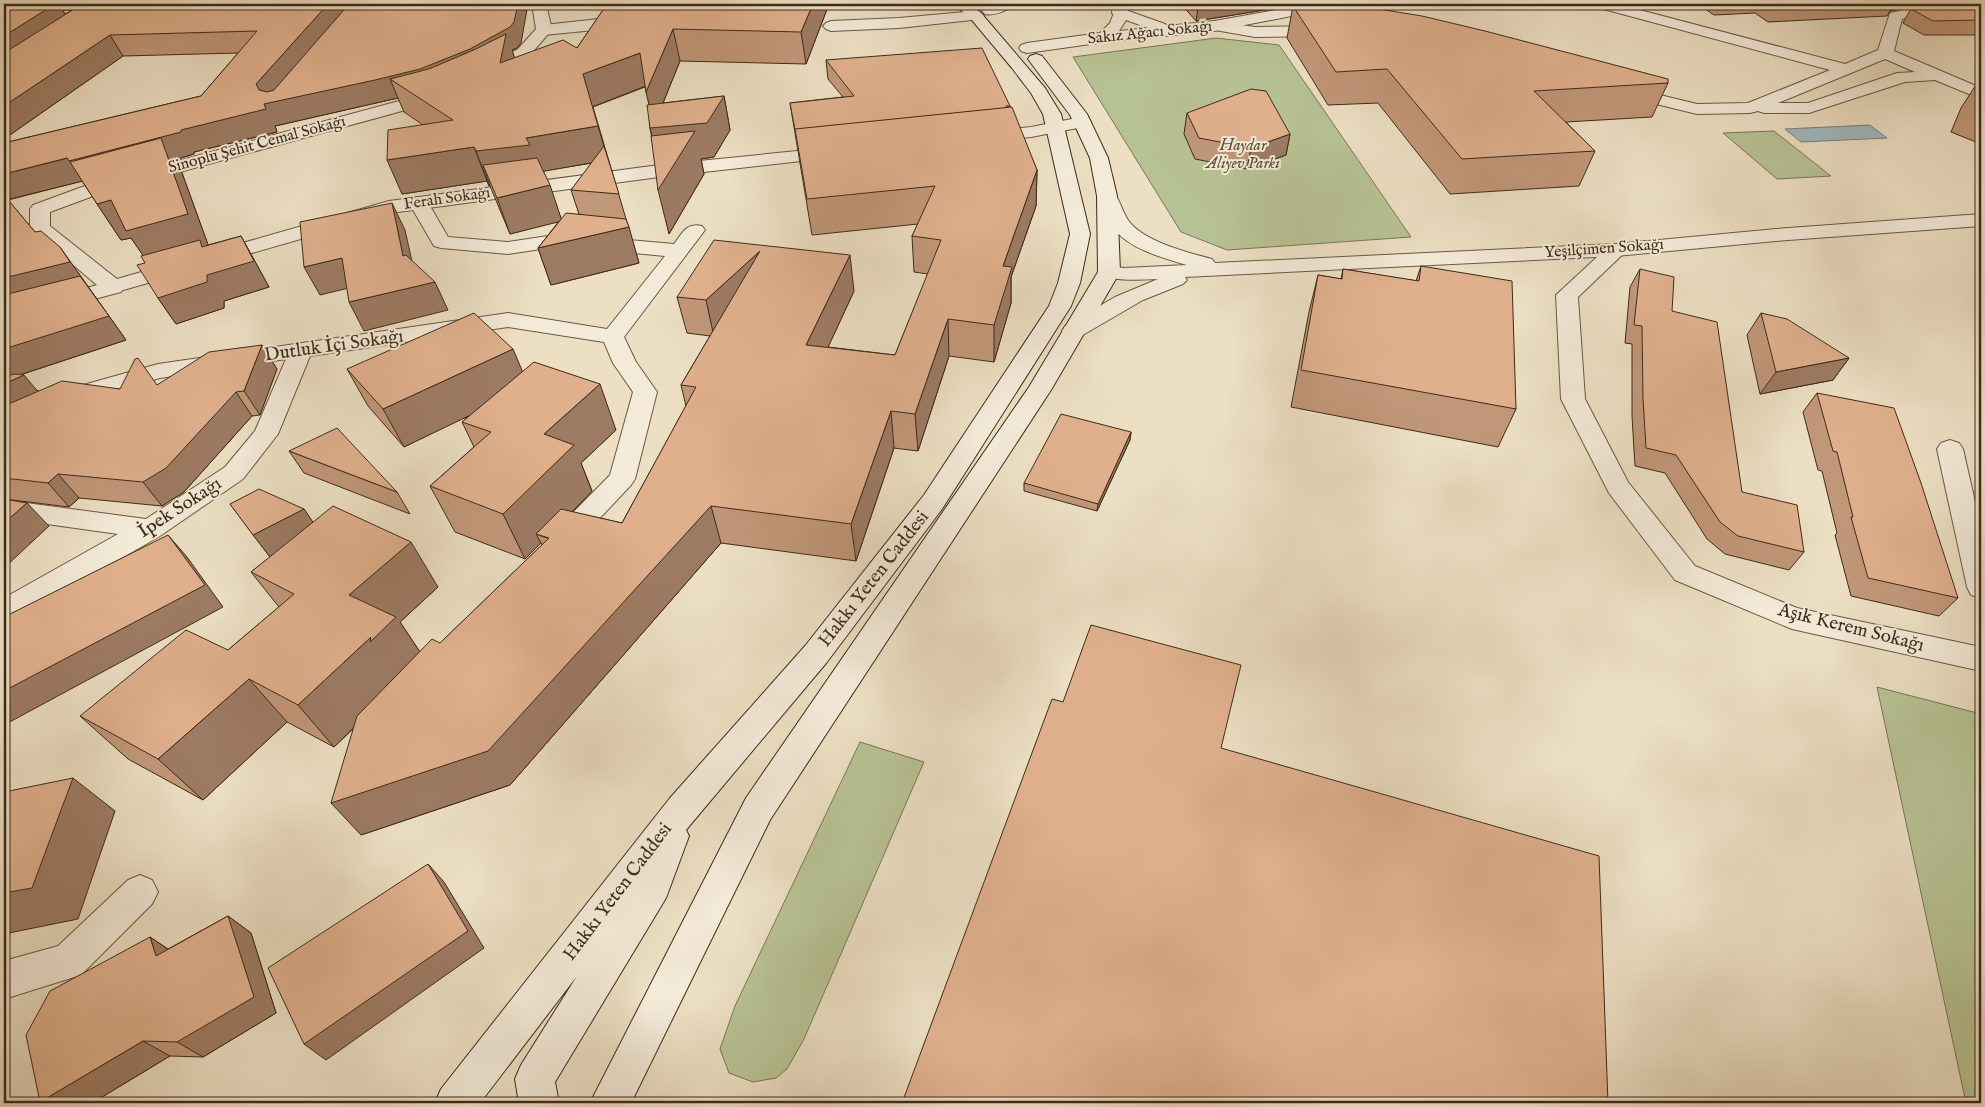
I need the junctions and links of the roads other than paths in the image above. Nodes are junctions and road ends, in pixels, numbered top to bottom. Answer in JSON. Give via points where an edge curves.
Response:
{"nodes":[{"id":1,"x":539,"y":4,"type":"edge"},
{"id":2,"x":961,"y":4,"type":"edge"},
{"id":3,"x":1006,"y":4,"type":"edge"},
{"id":4,"x":1333,"y":4,"type":"edge"},
{"id":5,"x":1601,"y":4,"type":"edge"},
{"id":6,"x":1950,"y":4,"type":"edge"},
{"id":7,"x":1120,"y":8,"type":"edge"},
{"id":8,"x":1289,"y":8,"type":"edge"},
{"id":9,"x":982,"y":9,"type":"edge"},
{"id":10,"x":646,"y":24,"type":"edge"},
{"id":11,"x":831,"y":26,"type":"dead end"},
{"id":12,"x":1214,"y":26,"type":"junction"},
{"id":13,"x":544,"y":30,"type":"junction"},
{"id":14,"x":1174,"y":30,"type":"junction"},
{"id":15,"x":1342,"y":30,"type":"edge"},
{"id":16,"x":1105,"y":37,"type":"junction"},
{"id":17,"x":1027,"y":48,"type":"junction"},
{"id":18,"x":1885,"y":53,"type":"junction"},
{"id":19,"x":1846,"y":69,"type":"junction"},
{"id":20,"x":1937,"y":76,"type":"junction"},
{"id":21,"x":1611,"y":88,"type":"edge"},
{"id":22,"x":1981,"y":94,"type":"edge"},
{"id":23,"x":1750,"y":108,"type":"junction"},
{"id":24,"x":1082,"y":122,"type":"junction"},
{"id":25,"x":1056,"y":127,"type":"junction"},
{"id":26,"x":964,"y":139,"type":"edge"},
{"id":27,"x":858,"y":150,"type":"edge"},
{"id":28,"x":1107,"y":196,"type":"junction"},
{"id":29,"x":419,"y":203,"type":"junction"},
{"id":30,"x":1981,"y":220,"type":"edge"},
{"id":31,"x":695,"y":230,"type":"dead end"},
{"id":32,"x":680,"y":250,"type":"junction"},
{"id":33,"x":1616,"y":250,"type":"junction"},
{"id":34,"x":1226,"y":268,"type":"junction"},
{"id":35,"x":1109,"y":272,"type":"junction"},
{"id":36,"x":1069,"y":283,"type":"junction"},
{"id":37,"x":113,"y":287,"type":"junction"},
{"id":38,"x":4,"y":316,"type":"edge"},
{"id":39,"x":1073,"y":331,"type":"junction"},
{"id":40,"x":613,"y":337,"type":"junction"},
{"id":41,"x":301,"y":352,"type":"junction"},
{"id":42,"x":4,"y":429,"type":"edge"},
{"id":43,"x":1950,"y":450,"type":"dead end"},
{"id":44,"x":4,"y":509,"type":"edge"},
{"id":45,"x":150,"y":529,"type":"junction"},
{"id":46,"x":546,"y":558,"type":"edge"},
{"id":47,"x":1981,"y":587,"type":"edge"},
{"id":48,"x":4,"y":612,"type":"edge"},
{"id":49,"x":1981,"y":659,"type":"edge"},
{"id":50,"x":682,"y":808,"type":"junction"},
{"id":51,"x":140,"y":892,"type":"dead end"},
{"id":52,"x":4,"y":980,"type":"edge"},
{"id":53,"x":455,"y":1103,"type":"edge"},
{"id":54,"x":539,"y":1103,"type":"edge"},
{"id":55,"x":610,"y":1103,"type":"edge"}],
"edges":[{"from":1,"to":13,"type":"street"},
{"from":2,"to":9,"type":"street","name":"Hakkı Yeten Caddesi"},
{"from":3,"to":9,"type":"street"},
{"from":4,"to":8,"type":"street","name":"Sakız Ağacı Sokağı"},
{"from":5,"to":19,"type":"street"},
{"from":6,"to":18,"type":"street","via":[[1894,16]]},
{"from":7,"to":14,"type":"street","via":[[1157,27]]},
{"from":7,"to":16,"type":"street","via":[[1117,24]]},
{"from":8,"to":12,"type":"street","name":"Sakız Ağacı Sokağı"},
{"from":9,"to":11,"type":"street","via":[[899,23]]},
{"from":9,"to":17,"type":"street","name":"Hakkı Yeten Caddesi"},
{"from":9,"to":25,"type":"street","name":"Hakkı Yeten Caddesi","via":[[1039,92]]},
{"from":10,"to":13,"type":"street","via":[[608,23]]},
{"from":12,"to":14,"type":"street","name":"Sakız Ağacı Sokağı"},
{"from":12,"to":15,"type":"street","via":[[1255,32]]},
{"from":13,"to":37,"type":"street","name":"Sinoplu Şehit Cemal Sokağı","via":[[524,52],[435,96],[89,191],[40,208],[40,228]]},
{"from":14,"to":16,"type":"street","name":"Sakız Ağacı Sokağı"},
{"from":16,"to":17,"type":"street","name":"Sakız Ağacı Sokağı"},
{"from":17,"to":24,"type":"street","name":"Hakkı Yeten Caddesi"},
{"from":18,"to":19,"type":"street"},
{"from":18,"to":20,"type":"street"},
{"from":19,"to":23,"type":"street"},
{"from":20,"to":22,"type":"street"},
{"from":20,"to":23,"type":"street","via":[[1903,77],[1809,108]]},
{"from":21,"to":23,"type":"street","via":[[1697,109]]},
{"from":24,"to":25,"type":"street"},
{"from":24,"to":28,"type":"street","name":"Hakkı Yeten Caddesi","via":[[1099,158]]},
{"from":25,"to":26,"type":"street"},
{"from":25,"to":36,"type":"street","name":"Hakkı Yeten Caddesi","via":[[1080,234]]},
{"from":27,"to":29,"type":"street","name":"Ferah Sokağı","via":[[659,171]]},
{"from":28,"to":34,"type":"street","name":"Yeşilçimen Sokağı","via":[[1122,226],[1149,244],[1184,258]]},
{"from":28,"to":35,"type":"street","name":"Hakkı Yeten Caddesi"},
{"from":29,"to":32,"type":"street","via":[[441,242],[508,248],[561,240]]},
{"from":29,"to":37,"type":"street","name":"Ferah Sokağı","via":[[390,207]]},
{"from":30,"to":33,"type":"street","name":"Yeşilçimen Sokağı"},
{"from":31,"to":32,"type":"street"},
{"from":32,"to":40,"type":"street"},
{"from":33,"to":34,"type":"street","name":"Yeşilçimen Sokağı"},
{"from":33,"to":49,"type":"street","name":"Aşık Kerem Sokağı","via":[[1567,295],[1573,399],[1618,487],[1685,573],[1792,618]]},
{"from":34,"to":35,"type":"street","name":"Yeşilçimen Sokağı","via":[[1124,274]]},
{"from":34,"to":39,"type":"street","name":"Yeşilçimen Sokağı","via":[[1158,285],[1124,300]]},
{"from":35,"to":36,"type":"street","name":"Yeşilçimen Sokağı"},
{"from":35,"to":39,"type":"street","name":"Hakkı Yeten Caddesi"},
{"from":36,"to":50,"type":"street","name":"Hakkı Yeten Caddesi","via":[[1060,306],[933,502],[816,654]]},
{"from":37,"to":38,"type":"street","name":"Ferah Sokağı"},
{"from":39,"to":55,"type":"street","name":"Hakkı Yeten Caddesi","via":[[1039,390],[758,809]]},
{"from":40,"to":41,"type":"street","name":"Dutluk İçi Sokağı","via":[[508,320]]},
{"from":40,"to":46,"type":"street","via":[[625,363],[645,392],[622,479]]},
{"from":41,"to":42,"type":"street","name":"Dutluk İçi Sokağı","via":[[158,371],[84,392]]},
{"from":41,"to":45,"type":"street","name":"İpek Sokağı","via":[[266,434],[234,473]]},
{"from":43,"to":47,"type":"street"},
{"from":44,"to":45,"type":"street"},
{"from":45,"to":48,"type":"street","name":"İpek Sokağı"},
{"from":50,"to":53,"type":"street","name":"Hakkı Yeten Caddesi"},
{"from":50,"to":54,"type":"street","via":[[654,886],[535,1080]]},
{"from":51,"to":52,"type":"street","via":[[68,962]]}]}
